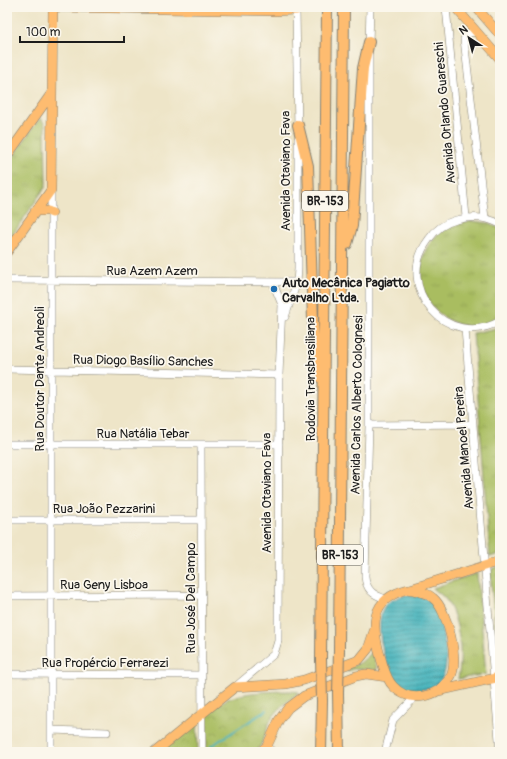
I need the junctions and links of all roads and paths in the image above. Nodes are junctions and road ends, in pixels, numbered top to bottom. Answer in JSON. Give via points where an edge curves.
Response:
{"nodes":[{"id":1,"x":53,"y":7,"type":"edge"},
{"id":2,"x":284,"y":7,"type":"edge"},
{"id":3,"x":326,"y":7,"type":"edge"},
{"id":4,"x":344,"y":7,"type":"edge"},
{"id":5,"x":370,"y":7,"type":"edge"},
{"id":6,"x":446,"y":7,"type":"edge"},
{"id":7,"x":471,"y":7,"type":"edge"},
{"id":8,"x":476,"y":7,"type":"edge"},
{"id":9,"x":205,"y":8,"type":"edge"},
{"id":10,"x":273,"y":9,"type":"edge"},
{"id":11,"x":296,"y":9,"type":"edge"},
{"id":12,"x":457,"y":10,"type":"edge"},
{"id":13,"x":477,"y":32,"type":"junction"},
{"id":14,"x":500,"y":35,"type":"edge"},
{"id":15,"x":369,"y":42,"type":"junction"},
{"id":16,"x":500,"y":59,"type":"edge"},
{"id":17,"x":51,"y":94,"type":"junction"},
{"id":18,"x":298,"y":124,"type":"junction"},
{"id":19,"x":7,"y":156,"type":"edge"},
{"id":20,"x":51,"y":190,"type":"junction"},
{"id":21,"x":35,"y":212,"type":"junction"},
{"id":22,"x":52,"y":213,"type":"junction"},
{"id":23,"x":466,"y":217,"type":"junction"},
{"id":24,"x":486,"y":218,"type":"junction"},
{"id":25,"x":500,"y":224,"type":"edge"},
{"id":26,"x":7,"y":252,"type":"edge"},
{"id":27,"x":343,"y":257,"type":"junction"},
{"id":28,"x":7,"y":280,"type":"edge"},
{"id":29,"x":52,"y":281,"type":"junction"},
{"id":30,"x":296,"y":282,"type":"junction"},
{"id":31,"x":274,"y":283,"type":"junction"},
{"id":32,"x":500,"y":321,"type":"edge"},
{"id":33,"x":465,"y":329,"type":"junction"},
{"id":34,"x":281,"y":332,"type":"junction"},
{"id":35,"x":7,"y":369,"type":"edge"},
{"id":36,"x":52,"y":370,"type":"junction"},
{"id":37,"x":279,"y":375,"type":"junction"},
{"id":38,"x":323,"y":396,"type":"junction"},
{"id":39,"x":473,"y":424,"type":"junction"},
{"id":40,"x":369,"y":425,"type":"junction"},
{"id":41,"x":7,"y":444,"type":"edge"},
{"id":42,"x":52,"y":444,"type":"junction"},
{"id":43,"x":280,"y":444,"type":"junction"},
{"id":44,"x":201,"y":445,"type":"junction"},
{"id":45,"x":7,"y":520,"type":"edge"},
{"id":46,"x":52,"y":520,"type":"junction"},
{"id":47,"x":202,"y":520,"type":"junction"},
{"id":48,"x":500,"y":561,"type":"edge"},
{"id":49,"x":485,"y":565,"type":"junction"},
{"id":50,"x":408,"y":589,"type":"junction"},
{"id":51,"x":202,"y":595,"type":"junction"},
{"id":52,"x":7,"y":596,"type":"edge"},
{"id":53,"x":52,"y":596,"type":"junction"},
{"id":54,"x":386,"y":599,"type":"junction"},
{"id":55,"x":374,"y":628,"type":"junction"},
{"id":56,"x":7,"y":674,"type":"edge"},
{"id":57,"x":52,"y":674,"type":"junction"},
{"id":58,"x":202,"y":675,"type":"junction"},
{"id":59,"x":387,"y":677,"type":"junction"},
{"id":60,"x":497,"y":678,"type":"edge"},
{"id":61,"x":235,"y":687,"type":"junction"},
{"id":62,"x":437,"y":692,"type":"junction"},
{"id":63,"x":415,"y":697,"type":"junction"},
{"id":64,"x":203,"y":713,"type":"junction"},
{"id":65,"x":52,"y":730,"type":"junction"},
{"id":66,"x":107,"y":732,"type":"dead end"},
{"id":67,"x":270,"y":749,"type":"edge"},
{"id":68,"x":7,"y":752,"type":"edge"},
{"id":69,"x":22,"y":752,"type":"edge"},
{"id":70,"x":51,"y":752,"type":"edge"},
{"id":71,"x":154,"y":752,"type":"edge"},
{"id":72,"x":202,"y":752,"type":"edge"},
{"id":73,"x":260,"y":752,"type":"edge"},
{"id":74,"x":321,"y":752,"type":"edge"},
{"id":75,"x":339,"y":752,"type":"edge"},
{"id":76,"x":385,"y":752,"type":"edge"},
{"id":77,"x":500,"y":752,"type":"edge"}],
"edges":[{"from":1,"to":9,"type":"main road"},
{"from":1,"to":17,"type":"main road","name":"Rua Doutor Dante Andreoli"},
{"from":2,"to":10,"type":"main road"},
{"from":3,"to":38,"type":"highway","name":"Rodovia Transbrasiliana","number":"BR-153"},
{"from":4,"to":27,"type":"highway","number":"BR-153"},
{"from":5,"to":15,"type":"street","name":"Avenida Carlos Alberto Colognesi"},
{"from":6,"to":23,"type":"street","name":"Avenida Orlando Guareschi"},
{"from":7,"to":12,"type":"street"},
{"from":8,"to":14,"type":"main road"},
{"from":9,"to":10,"type":"main road"},
{"from":10,"to":11,"type":"main road"},
{"from":11,"to":18,"type":"street","name":"Avenida Otaviano Fava"},
{"from":12,"to":13,"type":"main road"},
{"from":13,"to":16,"type":"main road"},
{"from":13,"to":24,"type":"street","name":"Avenida Orlando Guareschi","via":[[469,33],[464,39]]},
{"from":15,"to":27,"type":"highway","via":[[363,68],[352,226]]},
{"from":15,"to":40,"type":"street","name":"Avenida Carlos Alberto Colognesi"},
{"from":17,"to":19,"type":"main road"},
{"from":17,"to":20,"type":"main road","name":"Rua Doutor Dante Andreoli"},
{"from":18,"to":30,"type":"street","name":"Avenida Otaviano Fava","via":[[299,220]]},
{"from":18,"to":38,"type":"highway","via":[[308,166],[313,321],[316,364]]},
{"from":20,"to":21,"type":"main road"},
{"from":20,"to":22,"type":"street","name":"Rua Doutor Dante Andreoli"},
{"from":21,"to":22,"type":"main road"},
{"from":21,"to":26,"type":"main road"},
{"from":22,"to":29,"type":"street","name":"Rua Doutor Dante Andreoli"},
{"from":23,"to":24,"type":"street"},
{"from":23,"to":33,"type":"street","via":[[449,222],[434,232],[423,247],[417,264],[417,282],[422,299],[433,313],[448,324]]},
{"from":24,"to":25,"type":"street"},
{"from":27,"to":75,"type":"highway","number":"BR-153","bridge":true},
{"from":28,"to":29,"type":"street","name":"Rua Azem Azem"},
{"from":29,"to":31,"type":"street","name":"Rua Azem Azem"},
{"from":29,"to":36,"type":"street","name":"Rua Doutor Dante Andreoli"},
{"from":30,"to":31,"type":"street","name":"Rua Azem Azem"},
{"from":30,"to":34,"type":"street","name":"Avenida Otaviano Fava"},
{"from":31,"to":34,"type":"street","name":"Avenida Otaviano Fava","via":[[282,305]]},
{"from":32,"to":33,"type":"street","via":[[480,329]]},
{"from":33,"to":39,"type":"street","name":"Avenida Manoel Pereira"},
{"from":34,"to":37,"type":"street","name":"Avenida Otaviano Fava"},
{"from":35,"to":36,"type":"street","name":"Rua Diogo Basílio Sanches"},
{"from":36,"to":37,"type":"street","name":"Rua Diogo Basílio Sanches"},
{"from":36,"to":42,"type":"street","name":"Rua Doutor Dante Andreoli"},
{"from":37,"to":43,"type":"street","name":"Avenida Otaviano Fava"},
{"from":38,"to":74,"type":"highway","name":"Rodovia Transbrasiliana","number":"BR-153","bridge":true},
{"from":39,"to":40,"type":"street"},
{"from":39,"to":49,"type":"street","name":"Avenida Manoel Pereira"},
{"from":40,"to":54,"type":"street","name":"Avenida Carlos Alberto Colognesi","via":[[365,576],[366,586],[370,592]]},
{"from":41,"to":42,"type":"street","name":"Rua Natália Tebar"},
{"from":42,"to":44,"type":"street","name":"Rua Natália Tebar"},
{"from":42,"to":46,"type":"street","name":"Rua Doutor Dante Andreoli"},
{"from":43,"to":44,"type":"street","name":"Rua Natália Tebar"},
{"from":43,"to":61,"type":"street","name":"Avenida Otaviano Fava","via":[[278,641],[274,654]]},
{"from":44,"to":47,"type":"street","name":"Rua José Del Campo"},
{"from":45,"to":46,"type":"street","name":"Rua João Pezzarini"},
{"from":46,"to":47,"type":"street","name":"Rua João Pezzarini"},
{"from":46,"to":53,"type":"street","name":"Rua Doutor Dante Andreoli"},
{"from":47,"to":51,"type":"street","name":"Rua José Del Campo"},
{"from":48,"to":49,"type":"main road"},
{"from":49,"to":50,"type":"main road"},
{"from":49,"to":60,"type":"street"},
{"from":50,"to":54,"type":"main road","via":[[396,592]]},
{"from":50,"to":62,"type":"main road","via":[[420,591],[434,598],[444,614],[455,664],[449,680]]},
{"from":51,"to":53,"type":"street","name":"Rua Geny Lisboa"},
{"from":51,"to":58,"type":"street","name":"Rua José Del Campo"},
{"from":52,"to":53,"type":"street","name":"Rua Geny Lisboa"},
{"from":53,"to":57,"type":"street","name":"Rua Doutor Dante Andreoli"},
{"from":54,"to":55,"type":"main road","via":[[377,610]]},
{"from":55,"to":59,"type":"main road"},
{"from":55,"to":61,"type":"main road","via":[[368,649],[359,660],[286,684]]},
{"from":56,"to":57,"type":"street","name":"Rua Propércio Ferrarezi"},
{"from":57,"to":58,"type":"street","name":"Rua Propércio Ferrarezi"},
{"from":57,"to":65,"type":"street","name":"Rua Doutor Dante Andreoli"},
{"from":58,"to":64,"type":"street","name":"Rua José Del Campo"},
{"from":59,"to":63,"type":"main road","via":[[401,693]]},
{"from":59,"to":67,"type":"main road","via":[[366,674],[356,676],[304,696],[288,708],[279,720]]},
{"from":60,"to":62,"type":"main road"},
{"from":60,"to":77,"type":"street"},
{"from":61,"to":64,"type":"main road"},
{"from":62,"to":63,"type":"main road"},
{"from":63,"to":76,"type":"street","via":[[393,720]]},
{"from":64,"to":71,"type":"main road"},
{"from":64,"to":72,"type":"street","name":"Rua José Del Campo"},
{"from":65,"to":66,"type":"street"},
{"from":65,"to":70,"type":"street","name":"Rua Doutor Dante Andreoli"},
{"from":67,"to":73,"type":"main road"},
{"from":68,"to":69,"type":"street"}]}
